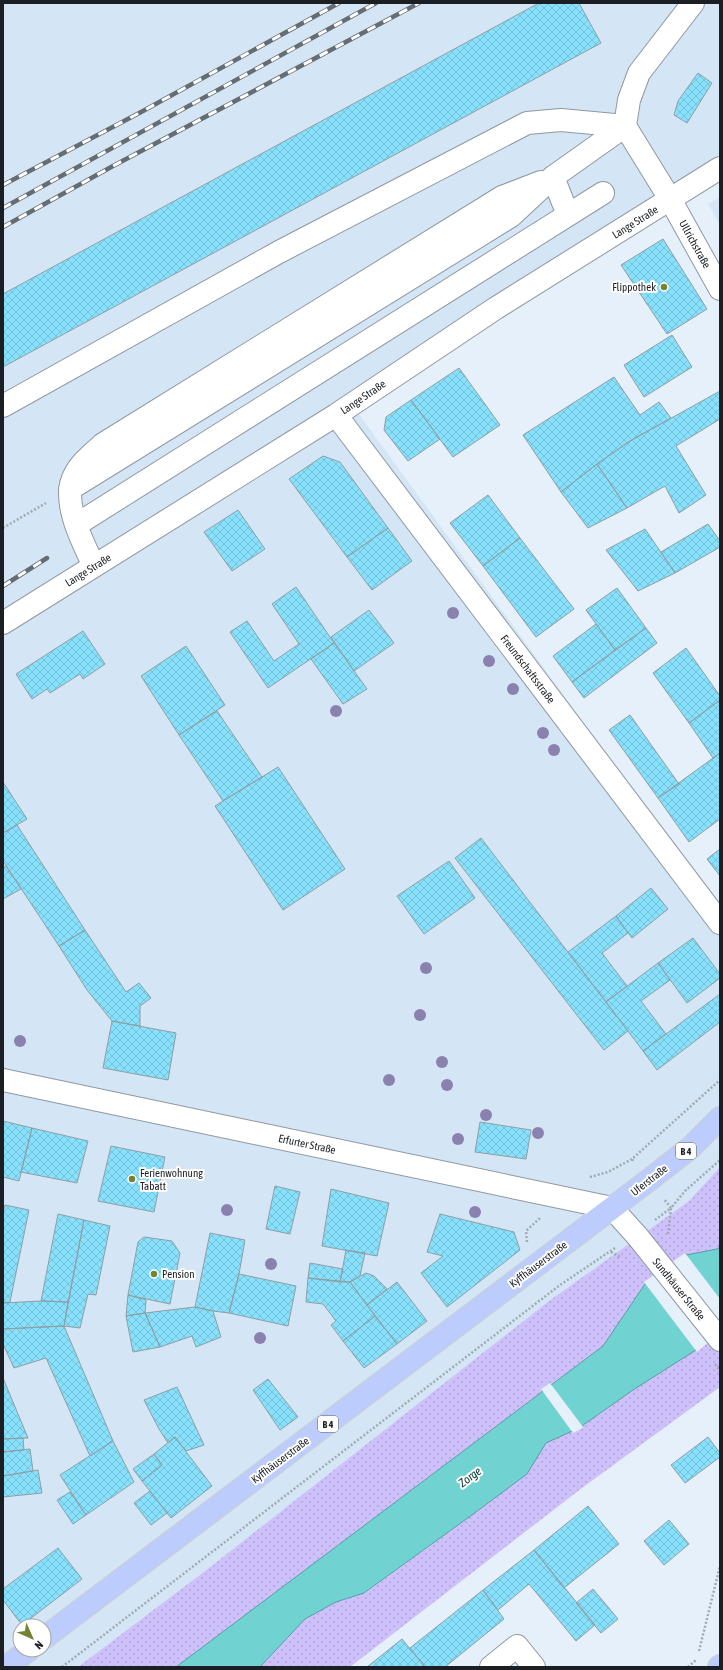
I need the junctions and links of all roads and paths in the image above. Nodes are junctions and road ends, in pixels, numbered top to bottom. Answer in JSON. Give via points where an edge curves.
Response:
{"nodes":[{"id":1,"x":693,"y":3,"type":"edge"},
{"id":2,"x":625,"y":126,"type":"junction"},
{"id":3,"x":720,"y":168,"type":"edge"},
{"id":4,"x":553,"y":177,"type":"junction"},
{"id":5,"x":604,"y":192,"type":"dead end"},
{"id":6,"x":670,"y":199,"type":"junction"},
{"id":7,"x":568,"y":215,"type":"junction"},
{"id":8,"x":720,"y":289,"type":"edge"},
{"id":9,"x":3,"y":406,"type":"edge"},
{"id":10,"x":336,"y":415,"type":"junction"},
{"id":11,"x":70,"y":489,"type":"junction"},
{"id":12,"x":76,"y":525,"type":"junction"},
{"id":13,"x":3,"y":528,"type":"edge"},
{"id":14,"x":94,"y":566,"type":"junction"},
{"id":15,"x":3,"y":623,"type":"edge"},
{"id":16,"x":720,"y":923,"type":"edge"},
{"id":17,"x":3,"y":1080,"type":"edge"},
{"id":18,"x":720,"y":1118,"type":"edge"},
{"id":19,"x":720,"y":1160,"type":"edge"},
{"id":20,"x":612,"y":1208,"type":"junction"},
{"id":21,"x":671,"y":1208,"type":"dead end"},
{"id":22,"x":720,"y":1340,"type":"edge"},
{"id":23,"x":720,"y":1566,"type":"edge"},
{"id":24,"x":52,"y":1632,"type":"edge"},
{"id":25,"x":699,"y":1651,"type":"dead end"},
{"id":26,"x":18,"y":1658,"type":"edge"},
{"id":27,"x":6,"y":1667,"type":"edge"},
{"id":28,"x":491,"y":1667,"type":"edge"},
{"id":29,"x":534,"y":1667,"type":"edge"}],
"edges":[{"from":1,"to":2,"type":"street","via":[[639,73],[629,100]]},
{"from":2,"to":4,"type":"street"},
{"from":2,"to":6,"type":"street","name":"Ullrichstraße"},
{"from":2,"to":9,"type":"street","via":[[561,120],[527,123],[279,252]]},
{"from":3,"to":6,"type":"street","name":"Lange Straße"},
{"from":4,"to":7,"type":"street"},
{"from":4,"to":11,"type":"street","via":[[511,216]]},
{"from":5,"to":7,"type":"street"},
{"from":6,"to":8,"type":"street","name":"Ullrichstraße"},
{"from":6,"to":10,"type":"street","name":"Lange Straße","via":[[496,308]]},
{"from":7,"to":12,"type":"street"},
{"from":10,"to":14,"type":"street","name":"Lange Straße"},
{"from":10,"to":16,"type":"street","name":"Freundschaftsstraße"},
{"from":11,"to":12,"type":"street"},
{"from":11,"to":13,"type":"path"},
{"from":12,"to":14,"type":"street"},
{"from":14,"to":15,"type":"street","name":"Lange Straße"},
{"from":17,"to":20,"type":"street","name":"Erfurter Straße"},
{"from":18,"to":20,"type":"main road","name":"Uferstraße","number":"B 4","via":[[690,1148]]},
{"from":19,"to":21,"type":"path","via":[[684,1191]]},
{"from":20,"to":22,"type":"street","name":"Sundhäuser Straße"},
{"from":20,"to":24,"type":"main road","name":"Kyffhäuserstraße","number":"B 4"},
{"from":23,"to":25,"type":"path"},
{"from":26,"to":27,"type":"main road"},
{"from":28,"to":29,"type":"street","via":[[517,1646]]}]}
